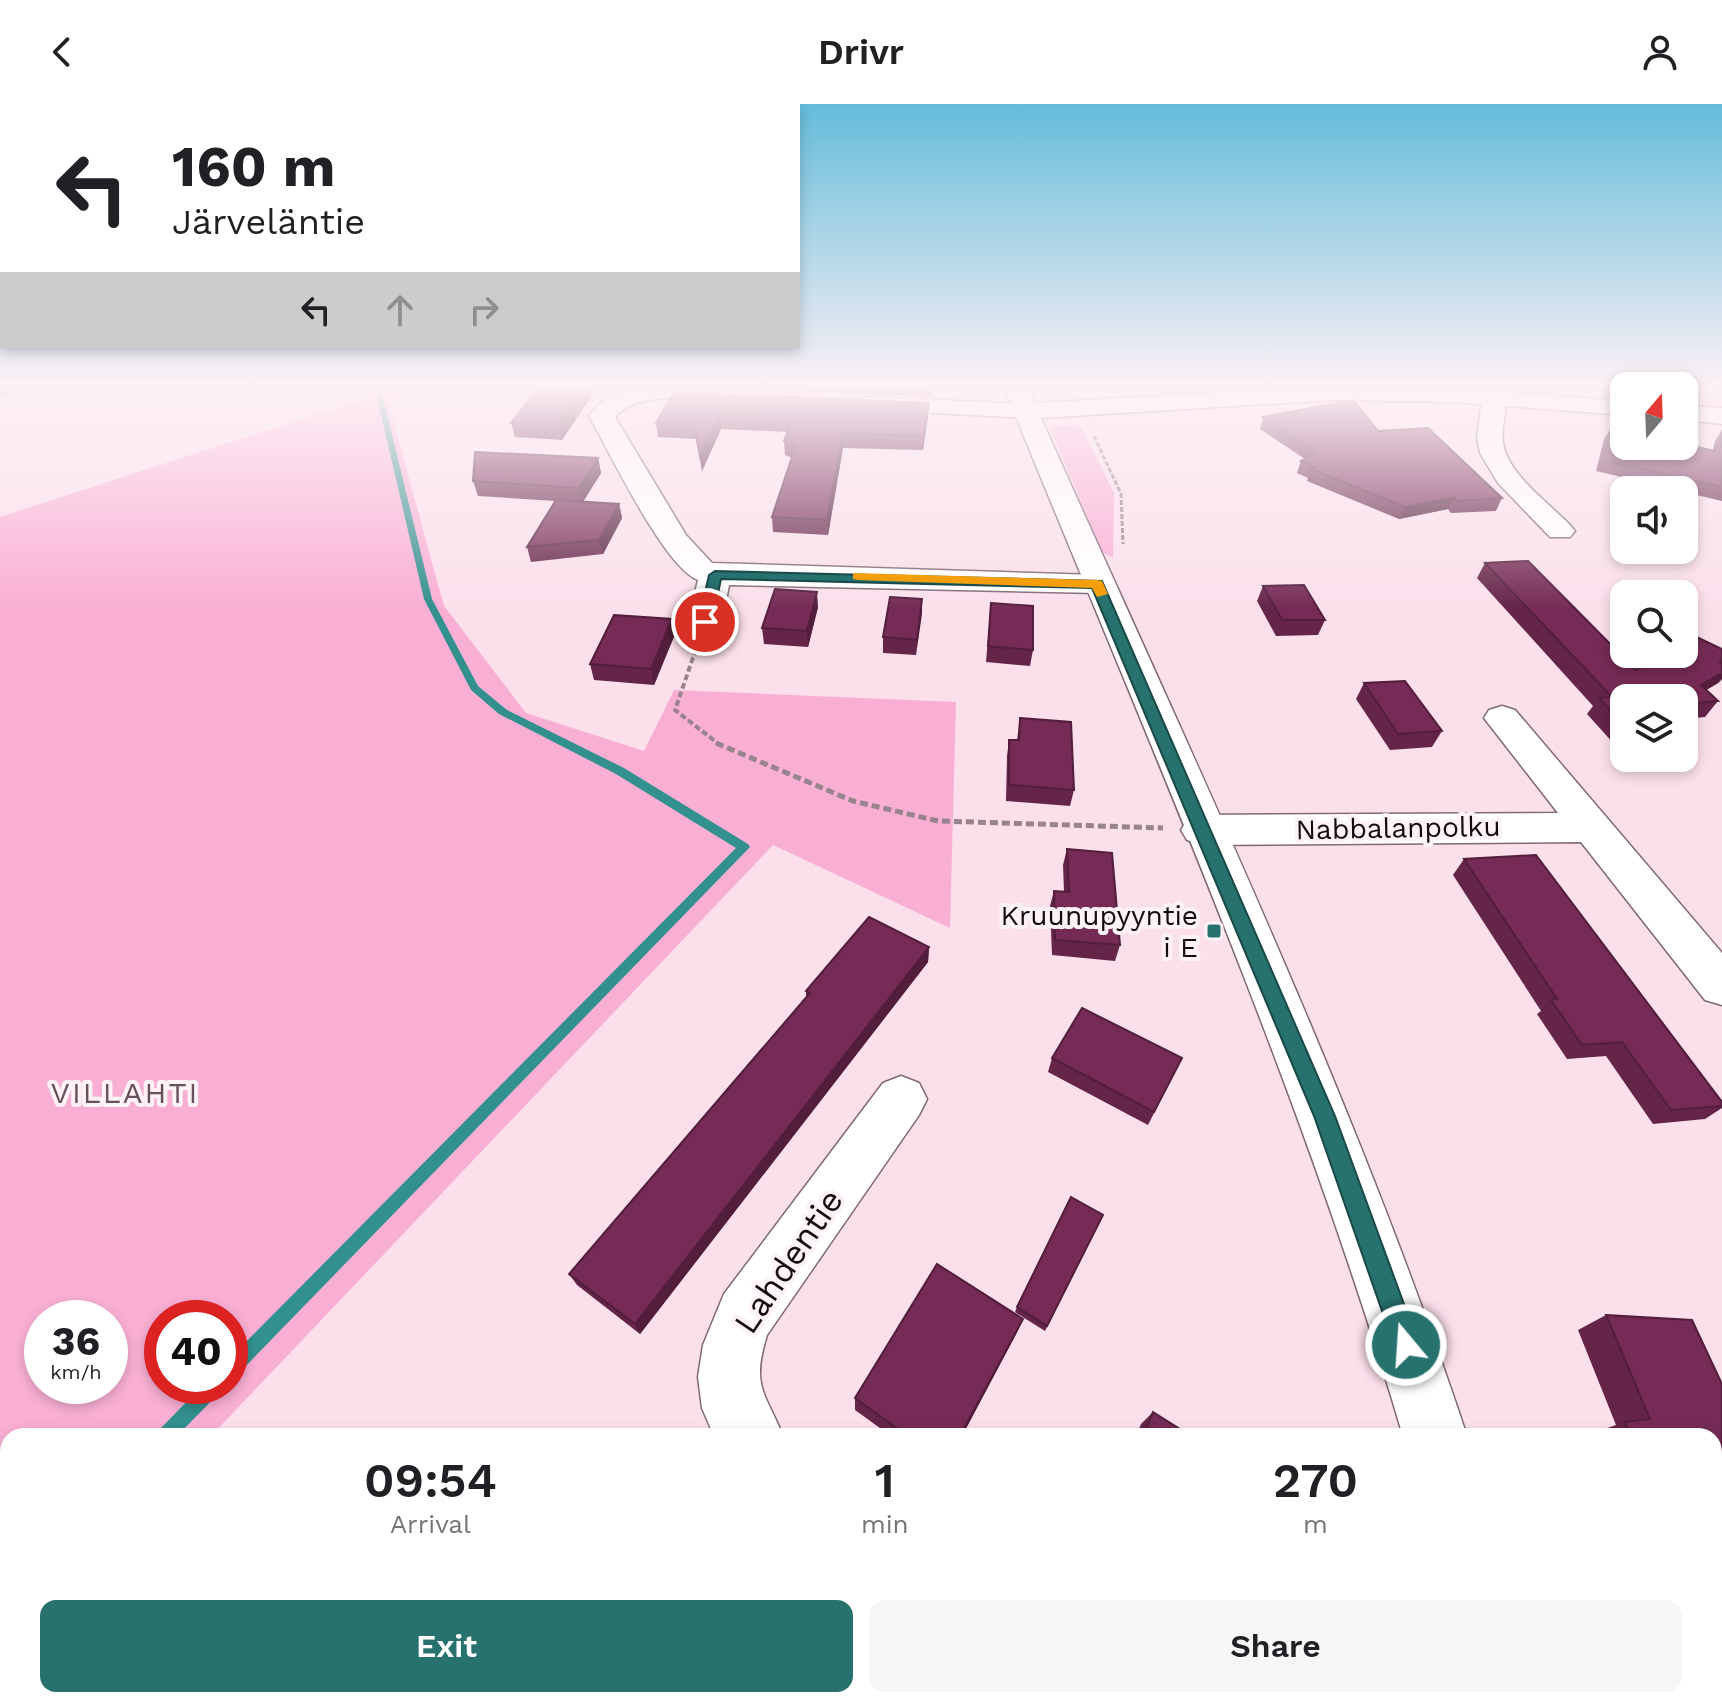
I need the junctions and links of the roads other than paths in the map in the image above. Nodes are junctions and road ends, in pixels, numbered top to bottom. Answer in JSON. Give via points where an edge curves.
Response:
{"nodes":[{"id":1,"x":627,"y":460,"type":"edge"},
{"id":2,"x":1053,"y":460,"type":"edge"},
{"id":3,"x":1495,"y":460,"type":"edge"},
{"id":4,"x":1560,"y":531,"type":"dead end"},
{"id":5,"x":1110,"y":570,"type":"junction"},
{"id":6,"x":715,"y":575,"type":"junction"},
{"id":7,"x":705,"y":622,"type":"road end"},
{"id":8,"x":1502,"y":718,"type":"dead end"},
{"id":9,"x":1595,"y":828,"type":"junction"},
{"id":10,"x":1202,"y":830,"type":"junction"},
{"id":11,"x":1722,"y":986,"type":"edge"},
{"id":12,"x":901,"y":1099,"type":"dead end"},
{"id":13,"x":747,"y":1428,"type":"edge"},
{"id":14,"x":1432,"y":1428,"type":"edge"}],
"edges":[{"from":1,"to":6,"type":"street","via":[[674,540],[701,570]]},
{"from":2,"to":5,"type":"street"},
{"from":3,"to":4,"type":"street"},
{"from":5,"to":6,"type":"street"},
{"from":5,"to":10,"type":"street"},
{"from":6,"to":7,"type":"street"},
{"from":8,"to":9,"type":"street"},
{"from":9,"to":10,"type":"street","name":"Nabbalanpolku"},
{"from":9,"to":11,"type":"street"},
{"from":10,"to":14,"type":"street","via":[[1325,1116]]},
{"from":12,"to":13,"type":"street","name":"Lahdentie","via":[[733,1337],[727,1374],[730,1395]]}]}
